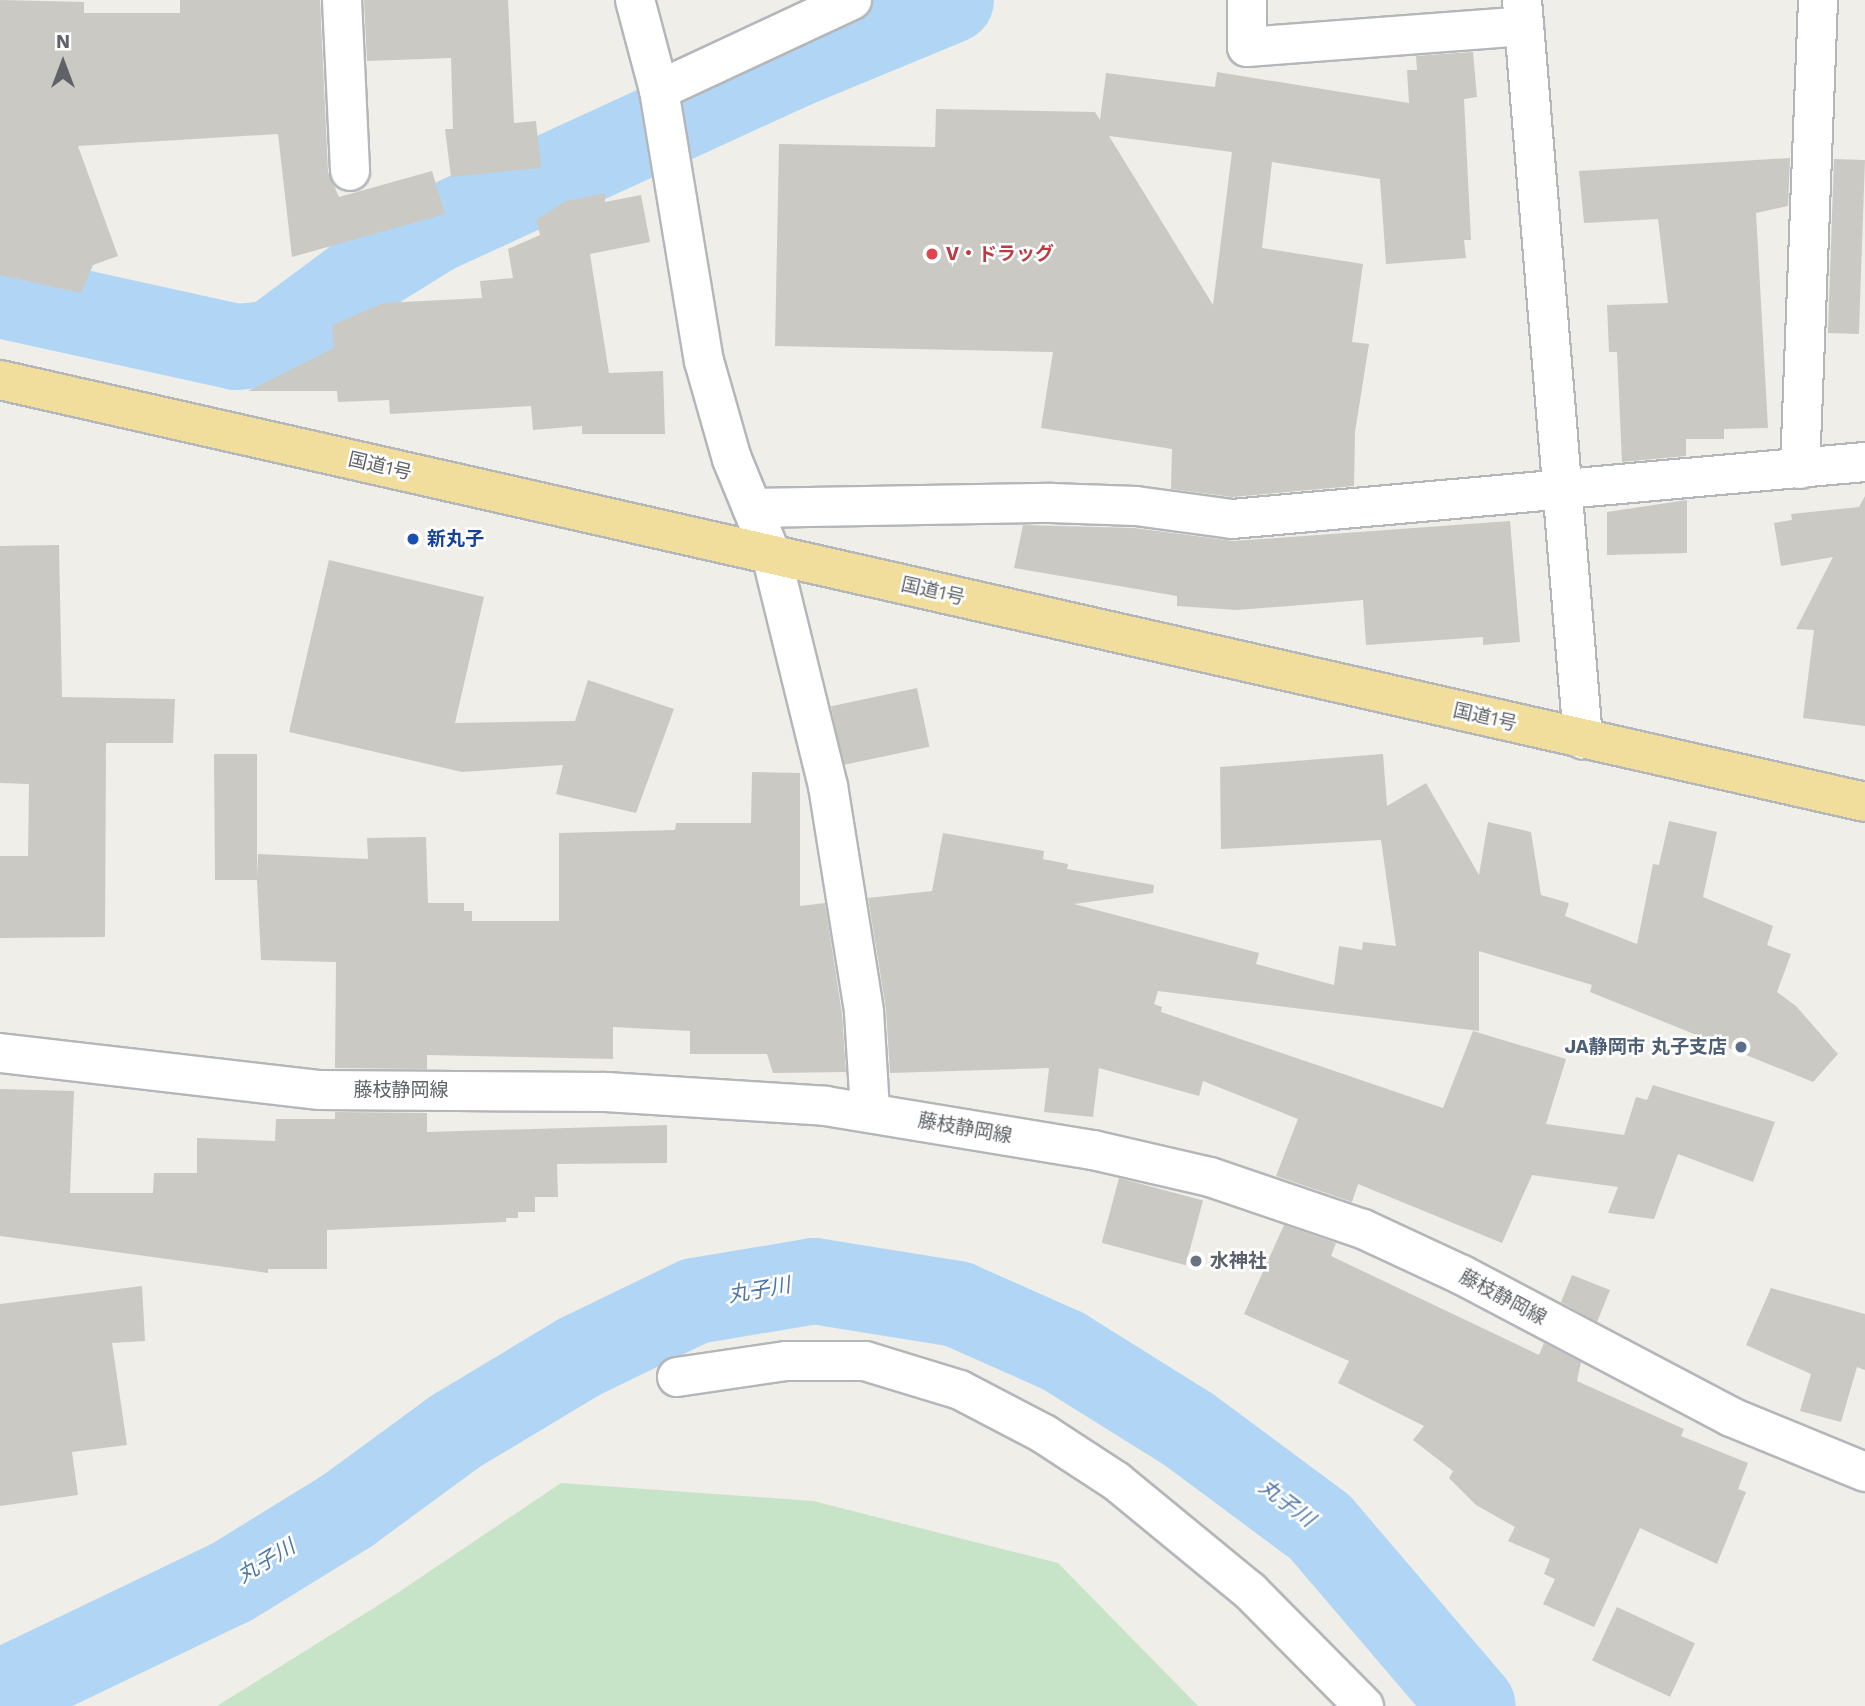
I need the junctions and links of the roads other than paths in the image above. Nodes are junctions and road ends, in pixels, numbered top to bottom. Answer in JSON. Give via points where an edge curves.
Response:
{"nodes":[{"id":1,"x":342,"y":0,"type":"edge"},
{"id":2,"x":635,"y":0,"type":"edge"},
{"id":3,"x":852,"y":0,"type":"edge"},
{"id":4,"x":1247,"y":0,"type":"edge"},
{"id":5,"x":1818,"y":0,"type":"edge"},
{"id":6,"x":1523,"y":13,"type":"edge"},
{"id":7,"x":661,"y":99,"type":"junction"},
{"id":8,"x":350,"y":171,"type":"dead end"},
{"id":9,"x":0,"y":380,"type":"edge"},
{"id":10,"x":1865,"y":462,"type":"edge"},
{"id":11,"x":1800,"y":469,"type":"junction"},
{"id":12,"x":1562,"y":486,"type":"junction"},
{"id":13,"x":752,"y":508,"type":"junction"},
{"id":14,"x":771,"y":554,"type":"junction"},
{"id":15,"x":1583,"y":739,"type":"junction"},
{"id":16,"x":1865,"y":802,"type":"edge"},
{"id":17,"x":0,"y":1053,"type":"edge"},
{"id":18,"x":870,"y":1111,"type":"junction"},
{"id":19,"x":677,"y":1377,"type":"dead end"},
{"id":20,"x":1865,"y":1472,"type":"edge"},
{"id":21,"x":1364,"y":1706,"type":"edge"}],
"edges":[{"from":1,"to":8,"type":"street"},
{"from":2,"to":7,"type":"street"},
{"from":3,"to":7,"type":"street"},
{"from":4,"to":6,"type":"street","via":[[1247,47]]},
{"from":5,"to":11,"type":"street"},
{"from":6,"to":12,"type":"street"},
{"from":7,"to":13,"type":"street","via":[[704,361],[732,459]]},
{"from":9,"to":14,"type":"highway","name":"国道1号"},
{"from":10,"to":11,"type":"street"},
{"from":11,"to":12,"type":"street"},
{"from":12,"to":13,"type":"street","via":[[1232,519],[1136,506],[1051,503]]},
{"from":12,"to":15,"type":"street"},
{"from":13,"to":14,"type":"street"},
{"from":14,"to":15,"type":"highway","name":"国道1号"},
{"from":14,"to":18,"type":"street","via":[[828,786],[864,1012]]},
{"from":15,"to":16,"type":"highway","name":"国道1号"},
{"from":17,"to":18,"type":"street","name":"藤枝静岡線","via":[[320,1090],[606,1092]]},
{"from":18,"to":20,"type":"street","name":"藤枝静岡線","via":[[1093,1150],[1285,1200],[1462,1275],[1731,1417]]},
{"from":19,"to":21,"type":"street","via":[[786,1361],[865,1361],[960,1390],[1044,1434],[1116,1481],[1250,1591]]}]}
